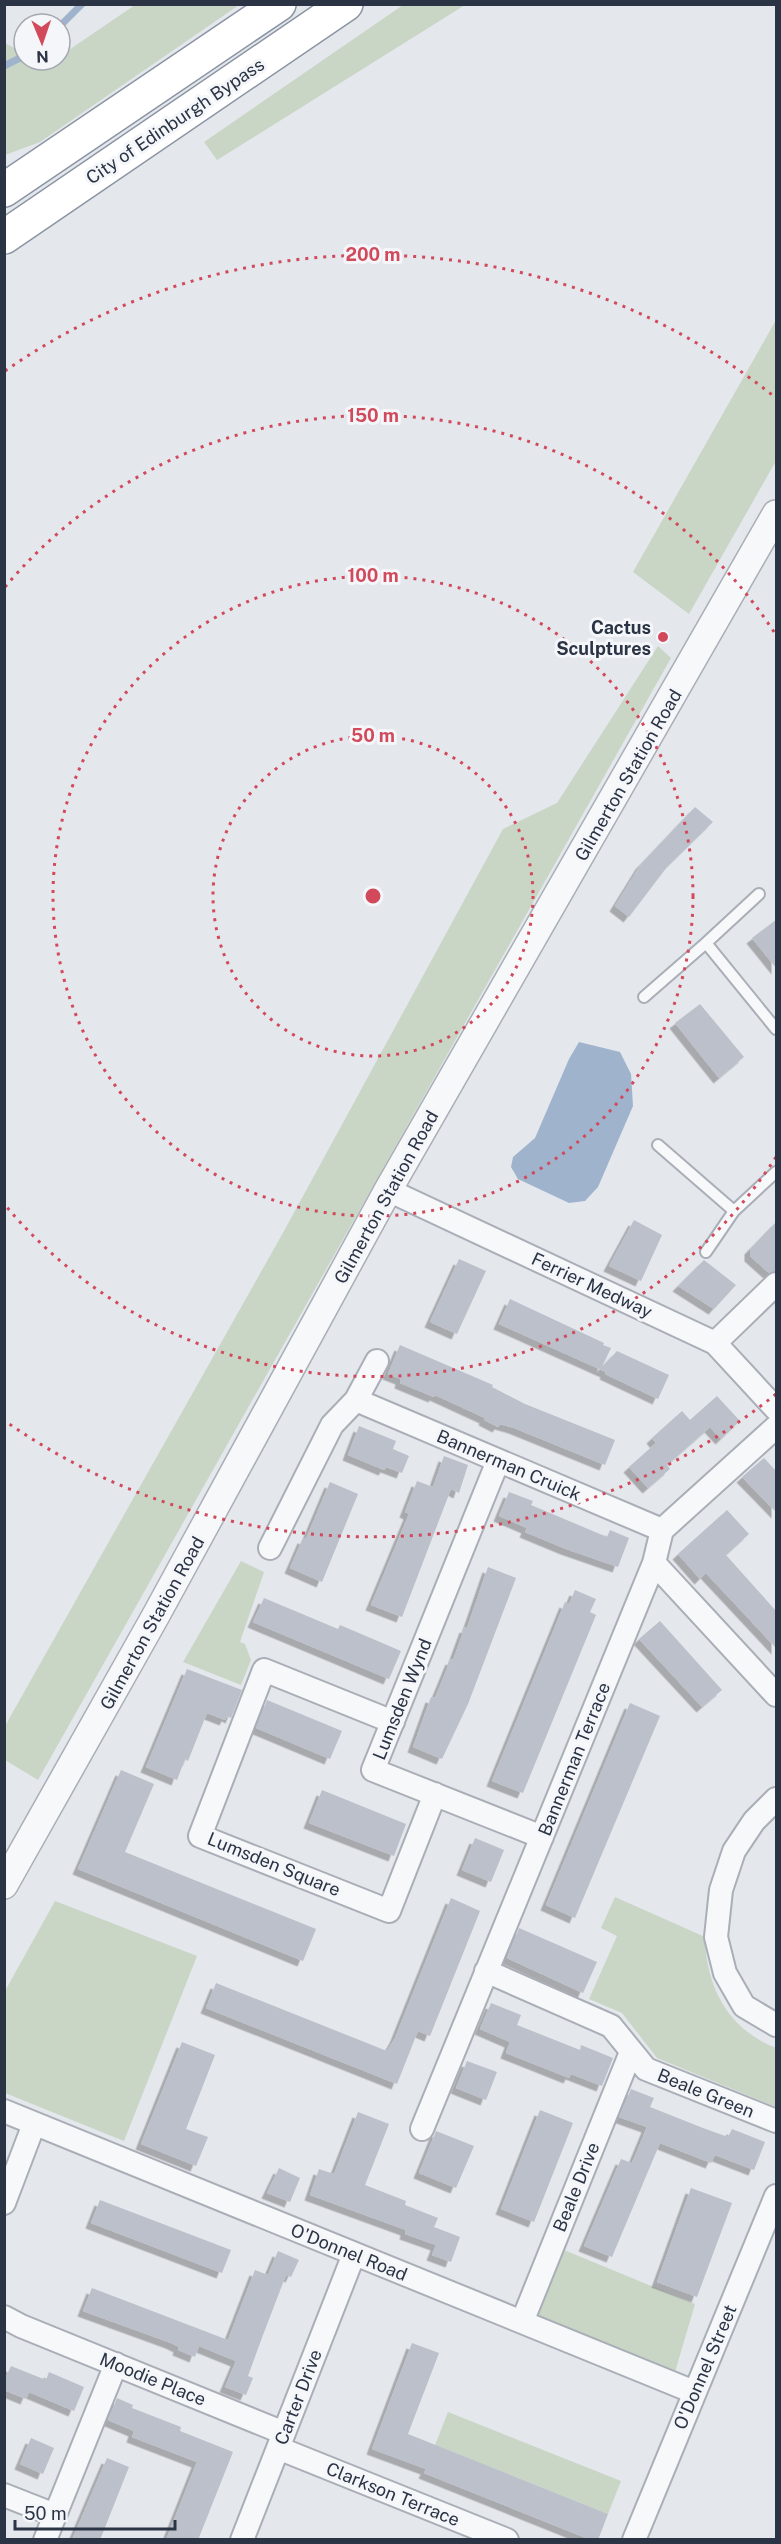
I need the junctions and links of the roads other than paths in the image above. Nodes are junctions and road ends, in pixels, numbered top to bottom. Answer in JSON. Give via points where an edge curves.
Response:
{"nodes":[{"id":1,"x":279,"y":4,"type":"edge"},
{"id":2,"x":346,"y":4,"type":"edge"},
{"id":3,"x":4,"y":190,"type":"edge"},
{"id":4,"x":4,"y":237,"type":"edge"},
{"id":5,"x":777,"y":514,"type":"edge"},
{"id":6,"x":759,"y":894,"type":"dead end"},
{"id":7,"x":706,"y":943,"type":"junction"},
{"id":8,"x":644,"y":997,"type":"dead end"},
{"id":9,"x":777,"y":1029,"type":"edge"},
{"id":10,"x":658,"y":1145,"type":"dead end"},
{"id":11,"x":777,"y":1172,"type":"edge"},
{"id":12,"x":388,"y":1190,"type":"junction"},
{"id":13,"x":734,"y":1211,"type":"junction"},
{"id":14,"x":706,"y":1252,"type":"dead end"},
{"id":15,"x":777,"y":1284,"type":"edge"},
{"id":16,"x":715,"y":1343,"type":"junction"},
{"id":17,"x":377,"y":1361,"type":"dead end"},
{"id":18,"x":356,"y":1401,"type":"junction"},
{"id":19,"x":777,"y":1409,"type":"edge"},
{"id":20,"x":777,"y":1427,"type":"edge"},
{"id":21,"x":498,"y":1461,"type":"junction"},
{"id":22,"x":662,"y":1530,"type":"junction"},
{"id":23,"x":270,"y":1548,"type":"dead end"},
{"id":24,"x":654,"y":1563,"type":"junction"},
{"id":25,"x":777,"y":1695,"type":"edge"},
{"id":26,"x":393,"y":1722,"type":"junction"},
{"id":27,"x":435,"y":1794,"type":"junction"},
{"id":28,"x":777,"y":1799,"type":"edge"},
{"id":29,"x":542,"y":1837,"type":"junction"},
{"id":30,"x":4,"y":1884,"type":"edge"},
{"id":31,"x":486,"y":1971,"type":"junction"},
{"id":32,"x":777,"y":2025,"type":"edge"},
{"id":33,"x":631,"y":2052,"type":"junction"},
{"id":34,"x":4,"y":2111,"type":"edge"},
{"id":35,"x":777,"y":2121,"type":"edge"},
{"id":36,"x":34,"y":2124,"type":"junction"},
{"id":37,"x":422,"y":2128,"type":"dead end"},
{"id":38,"x":777,"y":2196,"type":"edge"},
{"id":39,"x":4,"y":2203,"type":"edge"},
{"id":40,"x":354,"y":2254,"type":"junction"},
{"id":41,"x":13,"y":2321,"type":"edge"},
{"id":42,"x":522,"y":2322,"type":"junction"},
{"id":43,"x":116,"y":2364,"type":"junction"},
{"id":44,"x":694,"y":2392,"type":"junction"},
{"id":45,"x":281,"y":2440,"type":"junction"},
{"id":46,"x":4,"y":2495,"type":"edge"},
{"id":47,"x":55,"y":2515,"type":"junction"},
{"id":48,"x":45,"y":2540,"type":"edge"},
{"id":49,"x":242,"y":2540,"type":"edge"},
{"id":50,"x":507,"y":2540,"type":"edge"},
{"id":51,"x":634,"y":2540,"type":"edge"}],
"edges":[{"from":1,"to":3,"type":"highway"},
{"from":2,"to":4,"type":"highway","name":"City of Edinburgh Bypass"},
{"from":5,"to":12,"type":"street","name":"Gilmerton Station Road"},
{"from":6,"to":7,"type":"lane"},
{"from":7,"to":8,"type":"lane"},
{"from":7,"to":9,"type":"lane"},
{"from":10,"to":13,"type":"lane"},
{"from":11,"to":13,"type":"lane"},
{"from":12,"to":16,"type":"street","name":"Ferrier Medway"},
{"from":12,"to":30,"type":"street","name":"Gilmerton Station Road","via":[[156,1617]]},
{"from":13,"to":14,"type":"lane"},
{"from":15,"to":16,"type":"street"},
{"from":16,"to":19,"type":"street","name":"Ferrier Medway"},
{"from":17,"to":18,"type":"street"},
{"from":18,"to":21,"type":"street","name":"Bannerman Cruick"},
{"from":18,"to":23,"type":"street","via":[[332,1425]]},
{"from":20,"to":22,"type":"street"},
{"from":21,"to":22,"type":"street","name":"Bannerman Cruick"},
{"from":21,"to":26,"type":"street","name":"Lumsden Wynd"},
{"from":22,"to":24,"type":"street","name":"Bannerman Terrace"},
{"from":24,"to":25,"type":"street"},
{"from":24,"to":29,"type":"street","name":"Bannerman Terrace"},
{"from":26,"to":27,"type":"street","name":"Lumsden Wynd","via":[[373,1770]]},
{"from":26,"to":27,"type":"street","name":"Lumsden Square","via":[[264,1670],[200,1836],[389,1911]]},
{"from":27,"to":29,"type":"street","name":"Lumsden Wynd"},
{"from":28,"to":32,"type":"street","via":[[754,1821],[734,1851],[721,1890],[716,1937],[725,1973],[744,2006]]},
{"from":29,"to":31,"type":"street","name":"Bannerman Terrace"},
{"from":31,"to":33,"type":"street","name":"Beale Green","via":[[611,2026]]},
{"from":31,"to":37,"type":"street","name":"Bannerman Terrace"},
{"from":33,"to":35,"type":"street","name":"Beale Green","via":[[646,2069]]},
{"from":33,"to":42,"type":"street","name":"Beale Drive"},
{"from":34,"to":36,"type":"street","name":"O'Donnel Road"},
{"from":36,"to":39,"type":"street"},
{"from":36,"to":40,"type":"street","name":"O'Donnel Road"},
{"from":38,"to":44,"type":"street","name":"O'Donnel Street"},
{"from":40,"to":42,"type":"street","name":"O'Donnel Road"},
{"from":40,"to":45,"type":"street","name":"Carter Drive"},
{"from":41,"to":43,"type":"street","name":"Moodie Place"},
{"from":42,"to":44,"type":"street","name":"O'Donnel Road"},
{"from":43,"to":45,"type":"street","name":"Moodie Place"},
{"from":43,"to":47,"type":"street"},
{"from":44,"to":51,"type":"street","name":"O'Donnel Street"},
{"from":45,"to":49,"type":"street","name":"Carter Drive"},
{"from":45,"to":50,"type":"street","name":"Clarkson Terrace"},
{"from":46,"to":47,"type":"street"},
{"from":47,"to":48,"type":"street"}]}
